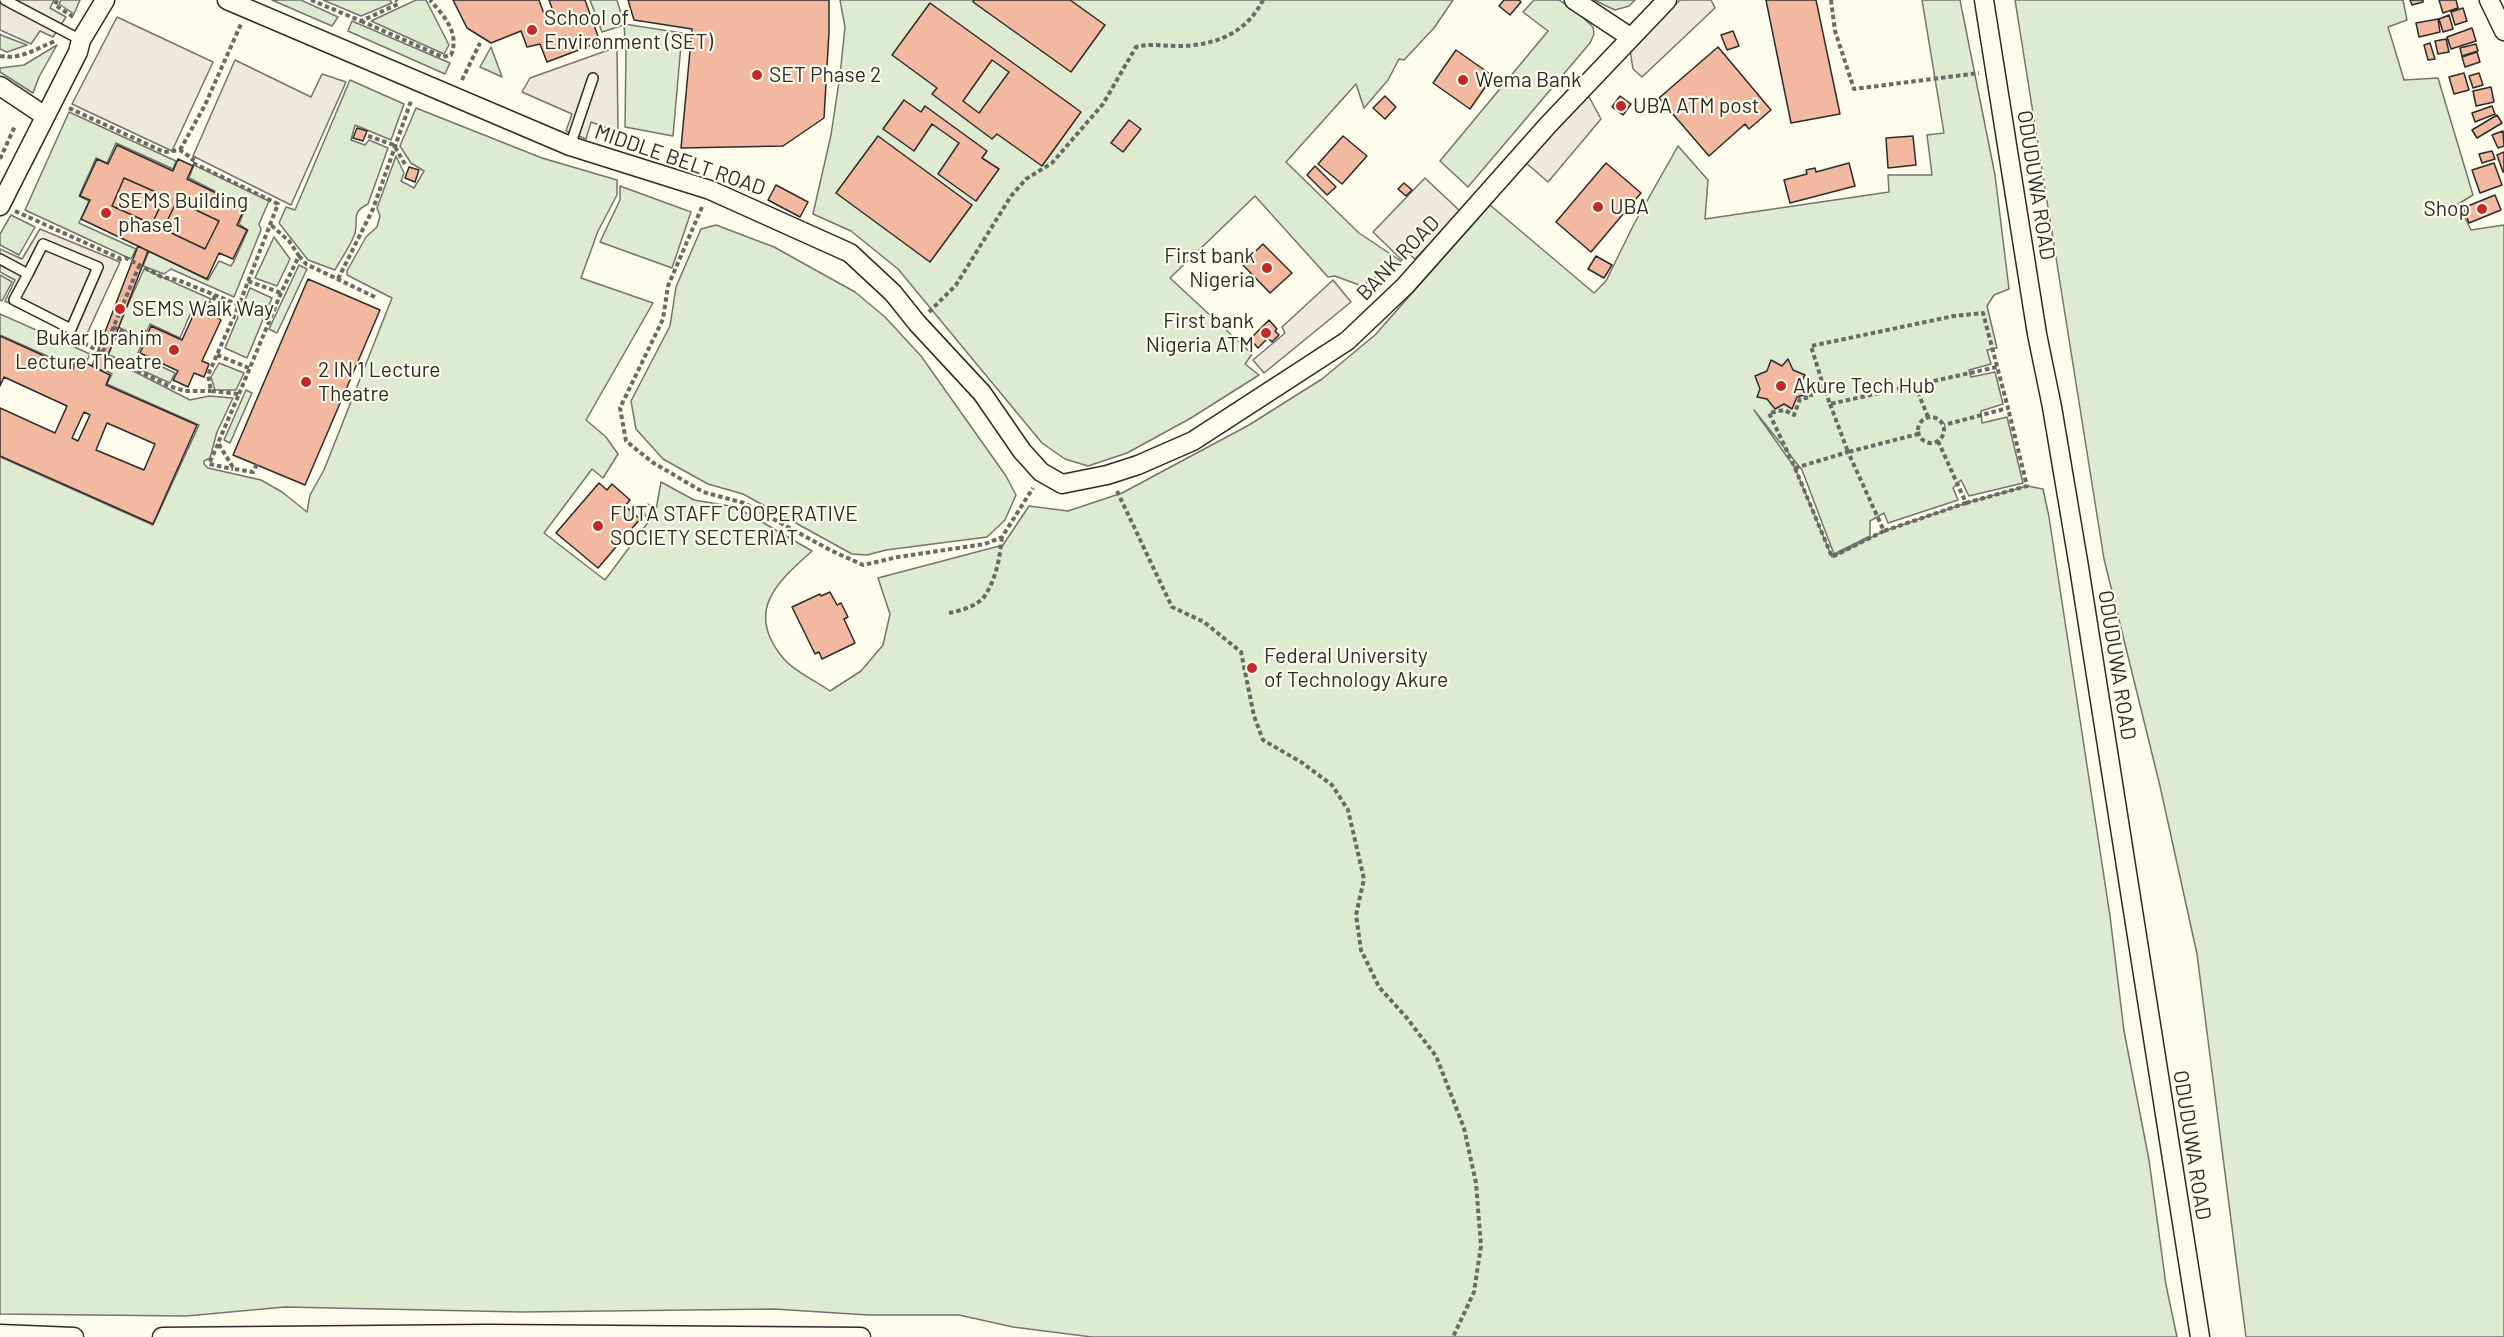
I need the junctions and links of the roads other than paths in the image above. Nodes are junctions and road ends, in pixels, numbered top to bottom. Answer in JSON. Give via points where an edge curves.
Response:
{"nodes":[{"id":1,"x":5,"y":0,"type":"edge"},
{"id":2,"x":105,"y":0,"type":"edge"},
{"id":3,"x":226,"y":0,"type":"edge"},
{"id":4,"x":1574,"y":0,"type":"edge"},
{"id":5,"x":1667,"y":0,"type":"edge"},
{"id":6,"x":1984,"y":0,"type":"edge"},
{"id":7,"x":2488,"y":0,"type":"edge"},
{"id":8,"x":2504,"y":31,"type":"edge"},
{"id":9,"x":1630,"y":37,"type":"junction"},
{"id":10,"x":83,"y":39,"type":"junction"},
{"id":11,"x":593,"y":78,"type":"dead end"},
{"id":12,"x":0,"y":86,"type":"edge"},
{"id":13,"x":54,"y":117,"type":"junction"},
{"id":14,"x":570,"y":146,"type":"junction"},
{"id":15,"x":6,"y":208,"type":"edge"},
{"id":16,"x":0,"y":259,"type":"edge"},
{"id":17,"x":28,"y":274,"type":"junction"},
{"id":18,"x":1108,"y":475,"type":"joint"},
{"id":19,"x":0,"y":1334,"type":"edge"},
{"id":20,"x":74,"y":1337,"type":"edge"},
{"id":21,"x":162,"y":1337,"type":"edge"},
{"id":22,"x":861,"y":1337,"type":"edge"},
{"id":23,"x":2200,"y":1337,"type":"edge"}],
"edges":[{"from":1,"to":10,"type":"lane"},
{"from":2,"to":10,"type":"street"},
{"from":3,"to":14,"type":"street","name":"MIDDLE BELT ROAD"},
{"from":4,"to":9,"type":"street"},
{"from":5,"to":9,"type":"street","name":"BANK ROAD"},
{"from":6,"to":23,"type":"street","name":"ODUDUWA ROAD","via":[[2079,567]]},
{"from":7,"to":8,"type":"street"},
{"from":9,"to":18,"type":"street","name":"BANK ROAD","via":[[1405,286],[1347,341],[1193,441]]},
{"from":10,"to":13,"type":"street"},
{"from":11,"to":14,"type":"lane"},
{"from":12,"to":13,"type":"street"},
{"from":13,"to":15,"type":"street"},
{"from":14,"to":18,"type":"street","name":"MIDDLE BELT ROAD","via":[[710,190],[850,253],[893,293],[982,393],[1041,472],[1062,484]]},
{"from":16,"to":17,"type":"lane"},
{"from":17,"to":17,"type":"lane","via":[[14,300],[71,329],[98,267],[43,244]]},
{"from":19,"to":20,"type":"street"},
{"from":21,"to":22,"type":"street"}]}
